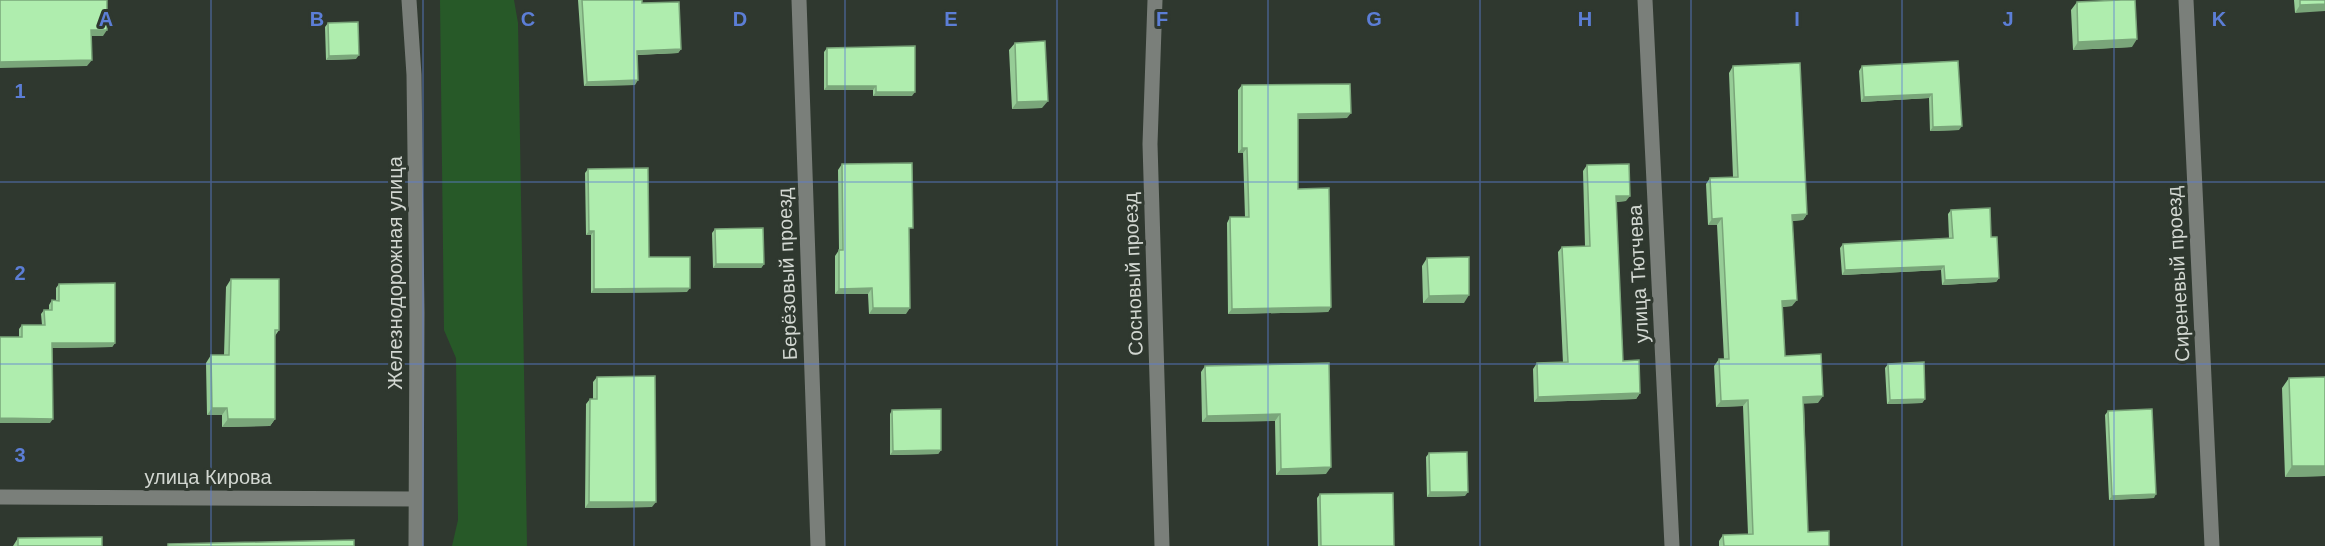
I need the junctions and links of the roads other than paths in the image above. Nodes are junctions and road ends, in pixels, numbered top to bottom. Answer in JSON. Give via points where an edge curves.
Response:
{"nodes":[{"id":1,"x":409,"y":0,"type":"edge"},
{"id":2,"x":799,"y":0,"type":"edge"},
{"id":3,"x":1155,"y":0,"type":"edge"},
{"id":4,"x":1645,"y":0,"type":"edge"},
{"id":5,"x":2186,"y":0,"type":"edge"},
{"id":6,"x":0,"y":496,"type":"edge"},
{"id":7,"x":416,"y":499,"type":"junction"},
{"id":8,"x":416,"y":546,"type":"edge"},
{"id":9,"x":818,"y":546,"type":"edge"},
{"id":10,"x":1162,"y":546,"type":"edge"},
{"id":11,"x":1672,"y":546,"type":"edge"},
{"id":12,"x":2212,"y":546,"type":"edge"}],
"edges":[{"from":1,"to":7,"type":"street","name":"Железнодорожная улица","via":[[417,240]]},
{"from":2,"to":9,"type":"street","name":"Берёзовый проезд"},
{"from":3,"to":10,"type":"street","name":"Сосновый проезд","via":[[1150,144]]},
{"from":4,"to":11,"type":"street","name":"улица Тютчева"},
{"from":5,"to":12,"type":"street","name":"Сиреневый проезд"},
{"from":6,"to":7,"type":"street","name":"улица Кирова"},
{"from":7,"to":8,"type":"street","name":"Железнодорожная улица"}]}
